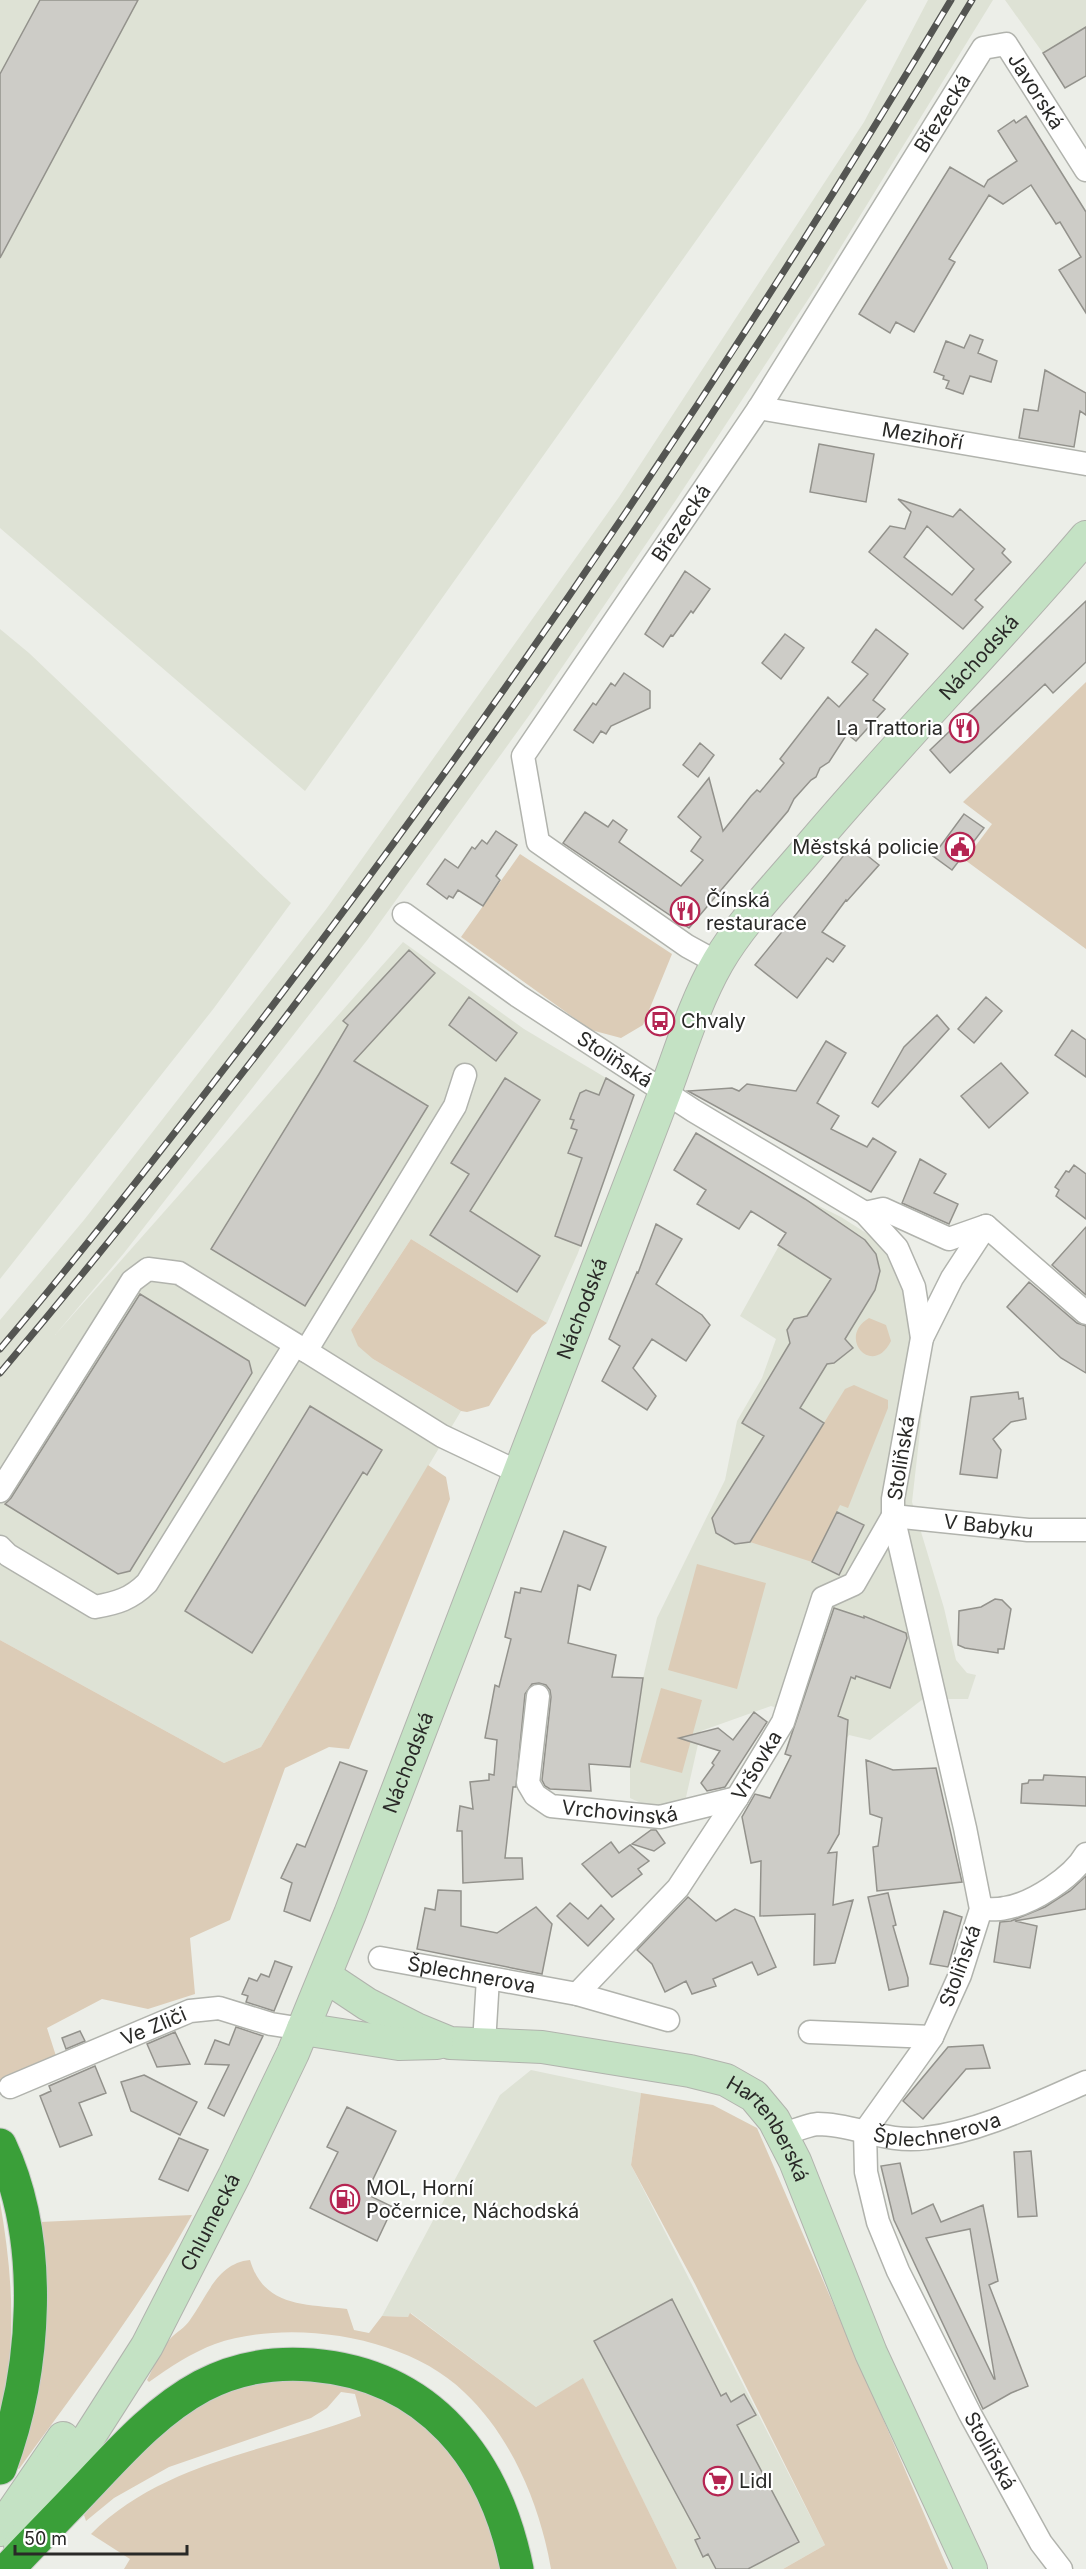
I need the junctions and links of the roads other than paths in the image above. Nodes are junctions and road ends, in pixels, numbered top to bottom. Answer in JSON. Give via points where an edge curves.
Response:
{"nodes":[{"id":1,"x":1006,"y":44,"type":"joint"},
{"id":2,"x":1086,"y":170,"type":"edge"},
{"id":3,"x":759,"y":408,"type":"junction"},
{"id":4,"x":1086,"y":464,"type":"edge"},
{"id":5,"x":1086,"y":537,"type":"edge"},
{"id":6,"x":404,"y":914,"type":"dead end"},
{"id":7,"x":718,"y":963,"type":"junction"},
{"id":8,"x":465,"y":1075,"type":"dead end"},
{"id":9,"x":664,"y":1092,"type":"junction"},
{"id":10,"x":865,"y":1213,"type":"junction"},
{"id":11,"x":986,"y":1226,"type":"junction"},
{"id":12,"x":1086,"y":1313,"type":"edge"},
{"id":13,"x":922,"y":1338,"type":"junction"},
{"id":14,"x":301,"y":1348,"type":"junction"},
{"id":15,"x":518,"y":1472,"type":"junction"},
{"id":16,"x":0,"y":1491,"type":"edge"},
{"id":17,"x":893,"y":1516,"type":"junction"},
{"id":18,"x":1086,"y":1530,"type":"edge"},
{"id":19,"x":0,"y":1548,"type":"edge"},
{"id":20,"x":538,"y":1696,"type":"dead end"},
{"id":21,"x":737,"y":1798,"type":"junction"},
{"id":22,"x":1086,"y":1854,"type":"edge"},
{"id":23,"x":981,"y":1909,"type":"junction"},
{"id":24,"x":380,"y":1958,"type":"dead end"},
{"id":25,"x":325,"y":1977,"type":"junction"},
{"id":26,"x":488,"y":1978,"type":"junction"},
{"id":27,"x":577,"y":1994,"type":"junction"},
{"id":28,"x":668,"y":2019,"type":"dead end"},
{"id":29,"x":303,"y":2029,"type":"junction"},
{"id":30,"x":810,"y":2032,"type":"dead end"},
{"id":31,"x":932,"y":2037,"type":"junction"},
{"id":32,"x":450,"y":2043,"type":"junction"},
{"id":33,"x":484,"y":2044,"type":"junction"},
{"id":34,"x":1086,"y":2082,"type":"edge"},
{"id":35,"x":10,"y":2087,"type":"dead end"},
{"id":36,"x":865,"y":2132,"type":"junction"},
{"id":37,"x":783,"y":2135,"type":"junction"},
{"id":38,"x":0,"y":2145,"type":"edge"},
{"id":39,"x":234,"y":2176,"type":"junction"},
{"id":40,"x":0,"y":2468,"type":"edge"},
{"id":41,"x":0,"y":2530,"type":"edge"},
{"id":42,"x":6,"y":2569,"type":"edge"},
{"id":43,"x":517,"y":2569,"type":"edge"},
{"id":44,"x":971,"y":2569,"type":"edge"},
{"id":45,"x":1061,"y":2569,"type":"edge"}],
"edges":[{"from":1,"to":2,"type":"street","name":"Javorská"},
{"from":1,"to":3,"type":"street","name":"Březecká","via":[[983,48]]},
{"from":3,"to":4,"type":"street","name":"Mezihoří"},
{"from":3,"to":7,"type":"street","name":"Březecká","via":[[523,756],[538,842],[687,946]]},
{"from":5,"to":7,"type":"main road","name":"Náchodská","via":[[834,818]]},
{"from":6,"to":9,"type":"street","name":"Stoliňská","via":[[518,996]]},
{"from":7,"to":9,"type":"main road","name":"Náchodská"},
{"from":8,"to":14,"type":"street","via":[[455,1106]]},
{"from":9,"to":10,"type":"street","name":"Stoliňská"},
{"from":9,"to":15,"type":"main road","name":"Náchodská"},
{"from":10,"to":11,"type":"street","name":"Stoliňská","via":[[883,1209],[949,1239]]},
{"from":10,"to":13,"type":"street","name":"Stoliňská","via":[[897,1248],[914,1287]]},
{"from":11,"to":12,"type":"street"},
{"from":11,"to":13,"type":"street","via":[[952,1278]]},
{"from":13,"to":17,"type":"street","name":"Stoliňská"},
{"from":14,"to":15,"type":"street","via":[[442,1436]]},
{"from":14,"to":16,"type":"street","via":[[178,1273],[148,1269],[132,1281]]},
{"from":14,"to":19,"type":"street","via":[[147,1583],[134,1595],[96,1607]]},
{"from":15,"to":25,"type":"main road","name":"Náchodská"},
{"from":17,"to":18,"type":"street","name":"V Babyku","via":[[1028,1530]]},
{"from":17,"to":21,"type":"street","name":"Vršovka","via":[[854,1584],[823,1598],[783,1722]]},
{"from":17,"to":23,"type":"street","name":"Stoliňská"},
{"from":20,"to":21,"type":"street","name":"Vrchovinská","via":[[528,1783],[535,1795],[551,1806],[660,1817]]},
{"from":21,"to":27,"type":"street","name":"Vršovka","via":[[678,1888]]},
{"from":22,"to":23,"type":"street","via":[[1080,1865],[1034,1899],[1004,1909]]},
{"from":23,"to":31,"type":"street","name":"Stoliňská","via":[[960,1975]]},
{"from":24,"to":26,"type":"street","name":"Šplechnerova"},
{"from":25,"to":29,"type":"main road","name":"Náchodská"},
{"from":25,"to":32,"type":"main road","name":"Hartenberská","via":[[367,2004]]},
{"from":26,"to":27,"type":"street","name":"Šplechnerova"},
{"from":26,"to":33,"type":"street"},
{"from":27,"to":28,"type":"street","name":"Šplechnerova"},
{"from":29,"to":32,"type":"main road","via":[[399,2044]]},
{"from":29,"to":35,"type":"street","name":"Ve Zliči","via":[[219,2008],[198,2009]]},
{"from":29,"to":39,"type":"main road","name":"Náchodská"},
{"from":30,"to":31,"type":"street"},
{"from":31,"to":36,"type":"street","name":"Stoliňská"},
{"from":32,"to":33,"type":"main road","name":"Hartenberská"},
{"from":33,"to":37,"type":"main road","name":"Hartenberská","via":[[570,2051],[726,2080],[741,2086],[765,2106]]},
{"from":34,"to":36,"type":"street","name":"Šplechnerova","via":[[996,2121],[927,2138],[891,2139]]},
{"from":36,"to":37,"type":"street","name":"Šplechnerova","via":[[817,2124]]},
{"from":36,"to":45,"type":"street","name":"Stoliňská","via":[[866,2172],[878,2222],[898,2271],[975,2424],[1041,2543]]},
{"from":37,"to":44,"type":"main road","name":"Hartenberská","via":[[871,2354]]},
{"from":38,"to":40,"type":"highway","via":[[23,2225],[30,2304],[24,2376]]},
{"from":39,"to":41,"type":"main road","name":"Chlumecká"},
{"from":39,"to":42,"type":"main road","name":"Chlumecká","via":[[147,2346]]},
{"from":42,"to":43,"type":"highway","via":[[131,2440],[183,2397],[238,2371],[292,2364],[330,2367],[370,2377],[403,2392],[443,2421],[472,2455],[491,2488],[508,2530]]}]}
